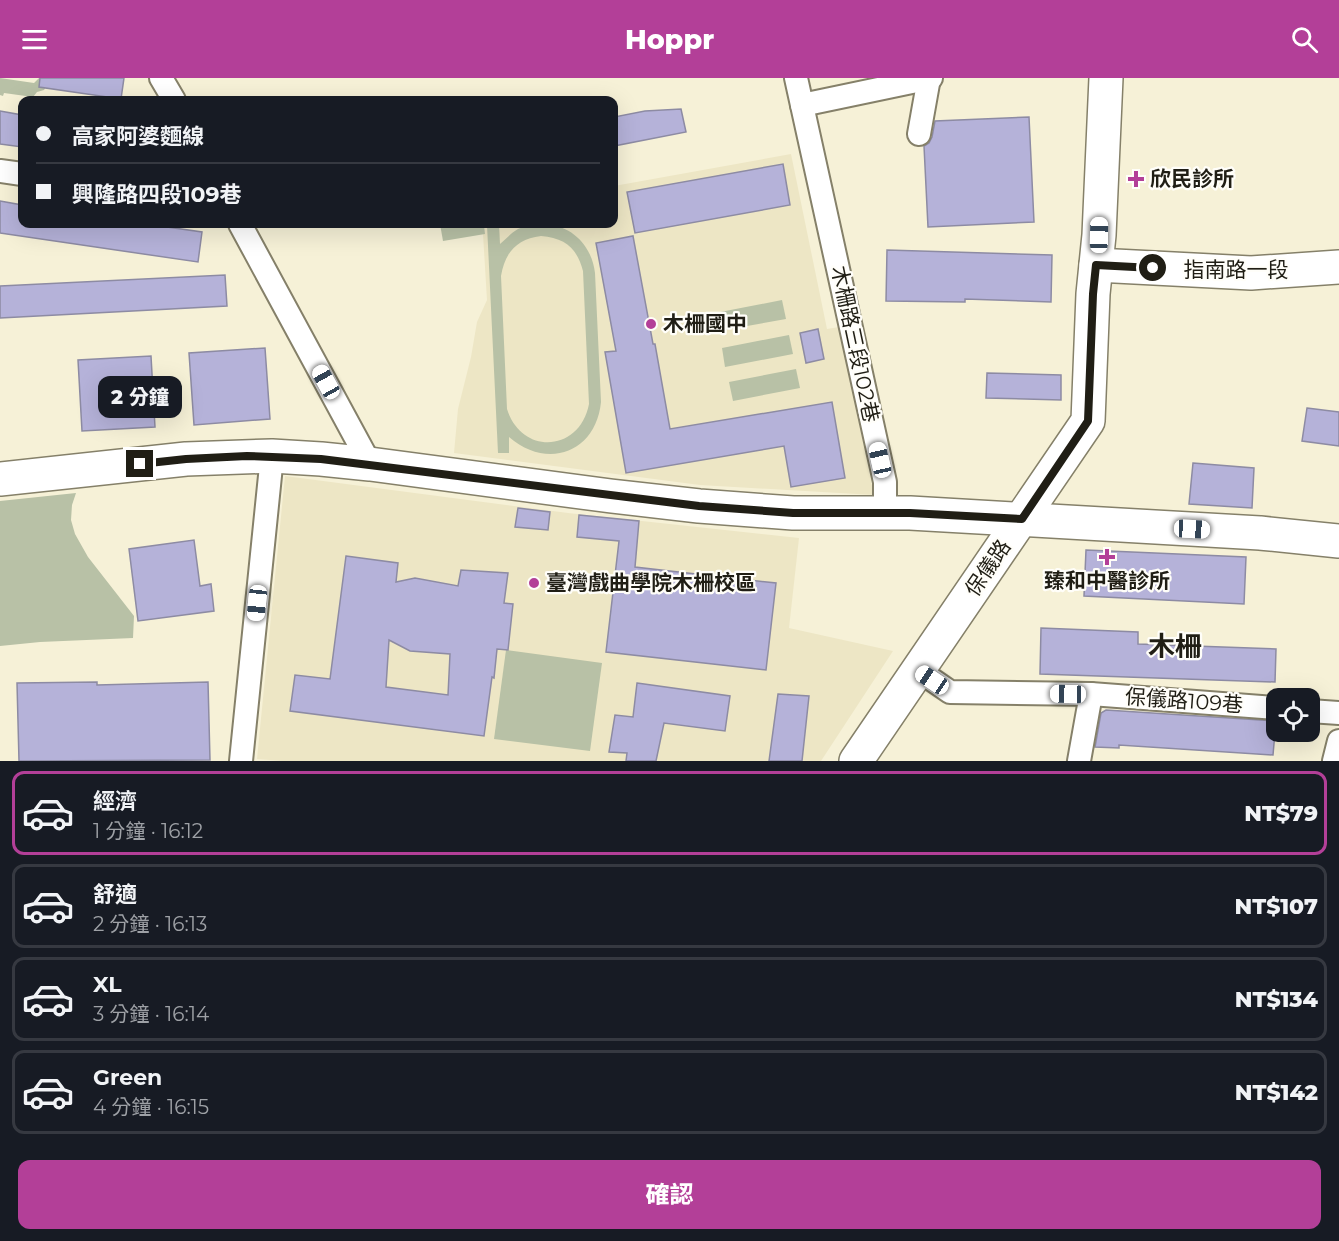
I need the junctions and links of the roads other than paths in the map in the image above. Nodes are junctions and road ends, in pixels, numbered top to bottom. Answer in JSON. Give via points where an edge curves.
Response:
{"nodes":[{"id":1,"x":161,"y":78,"type":"edge"},
{"id":2,"x":796,"y":78,"type":"edge"},
{"id":3,"x":930,"y":78,"type":"edge"},
{"id":4,"x":1106,"y":78,"type":"edge"},
{"id":5,"x":863,"y":85,"type":"edge"},
{"id":6,"x":172,"y":96,"type":"edge"},
{"id":7,"x":802,"y":105,"type":"junction"},
{"id":8,"x":919,"y":134,"type":"dead end"},
{"id":9,"x":0,"y":171,"type":"edge"},
{"id":10,"x":18,"y":173,"type":"edge"},
{"id":11,"x":242,"y":228,"type":"edge"},
{"id":12,"x":1096,"y":265,"type":"junction"},
{"id":13,"x":1339,"y":267,"type":"edge"},
{"id":14,"x":272,"y":456,"type":"junction"},
{"id":15,"x":370,"y":464,"type":"junction"},
{"id":16,"x":0,"y":479,"type":"edge"},
{"id":17,"x":885,"y":513,"type":"junction"},
{"id":18,"x":1022,"y":519,"type":"junction"},
{"id":19,"x":1339,"y":541,"type":"edge"},
{"id":20,"x":918,"y":670,"type":"junction"},
{"id":21,"x":1091,"y":694,"type":"junction"},
{"id":22,"x":1266,"y":707,"type":"edge"},
{"id":23,"x":1320,"y":712,"type":"edge"},
{"id":24,"x":1339,"y":713,"type":"edge"},
{"id":25,"x":1339,"y":741,"type":"edge"},
{"id":26,"x":241,"y":761,"type":"edge"},
{"id":27,"x":856,"y":761,"type":"edge"},
{"id":28,"x":1078,"y":761,"type":"edge"},
{"id":29,"x":1334,"y":761,"type":"edge"}],
"edges":[{"from":1,"to":6,"type":"street"},
{"from":2,"to":7,"type":"street","name":"木柵路三段102巷"},
{"from":3,"to":5,"type":"street"},
{"from":3,"to":8,"type":"street"},
{"from":4,"to":12,"type":"street","name":"保儀路"},
{"from":5,"to":7,"type":"street"},
{"from":7,"to":17,"type":"street","name":"木柵路三段102巷","via":[[885,482]]},
{"from":9,"to":10,"type":"street"},
{"from":11,"to":15,"type":"street"},
{"from":12,"to":13,"type":"street","name":"指南路一段","via":[[1251,273]]},
{"from":12,"to":18,"type":"street","name":"保儀路","via":[[1088,421]]},
{"from":14,"to":15,"type":"street"},
{"from":14,"to":16,"type":"street","via":[[186,459]]},
{"from":14,"to":26,"type":"street"},
{"from":15,"to":17,"type":"street","via":[[699,506],[793,513]]},
{"from":17,"to":18,"type":"street"},
{"from":18,"to":19,"type":"street"},
{"from":18,"to":20,"type":"street","name":"保儀路"},
{"from":20,"to":21,"type":"street","name":"保儀路109巷","via":[[950,692]]},
{"from":20,"to":27,"type":"street","name":"保儀路"},
{"from":21,"to":22,"type":"street","name":"保儀路109巷"},
{"from":21,"to":28,"type":"street"},
{"from":23,"to":24,"type":"street"},
{"from":25,"to":29,"type":"street"}]}
